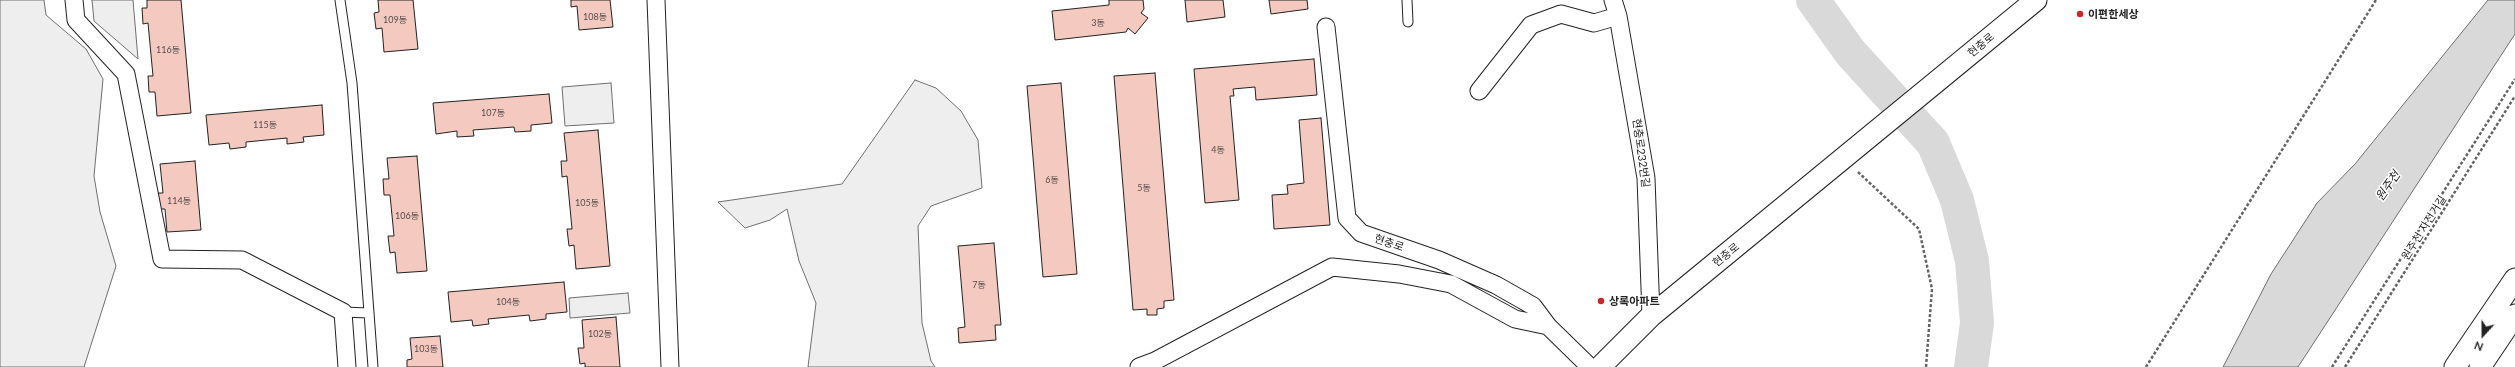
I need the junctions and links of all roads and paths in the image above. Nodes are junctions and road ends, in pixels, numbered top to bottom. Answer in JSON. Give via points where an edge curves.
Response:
{"nodes":[{"id":1,"x":74,"y":0,"type":"edge"},
{"id":2,"x":340,"y":0,"type":"edge"},
{"id":3,"x":656,"y":0,"type":"edge"},
{"id":4,"x":1407,"y":0,"type":"edge"},
{"id":5,"x":1613,"y":0,"type":"edge"},
{"id":6,"x":2036,"y":0,"type":"edge"},
{"id":7,"x":2376,"y":0,"type":"edge"},
{"id":8,"x":1618,"y":16,"type":"junction"},
{"id":9,"x":1408,"y":22,"type":"dead end"},
{"id":10,"x":1326,"y":27,"type":"dead end"},
{"id":11,"x":2515,"y":78,"type":"edge"},
{"id":12,"x":1479,"y":91,"type":"dead end"},
{"id":13,"x":2515,"y":96,"type":"edge"},
{"id":14,"x":1850,"y":152,"type":"junction"},
{"id":15,"x":2515,"y":279,"type":"edge"},
{"id":16,"x":343,"y":312,"type":"junction"},
{"id":17,"x":369,"y":313,"type":"junction"},
{"id":18,"x":2515,"y":315,"type":"edge"},
{"id":19,"x":1651,"y":316,"type":"junction"},
{"id":20,"x":1548,"y":326,"type":"junction"},
{"id":21,"x":347,"y":367,"type":"edge"},
{"id":22,"x":373,"y":367,"type":"edge"},
{"id":23,"x":670,"y":367,"type":"edge"},
{"id":24,"x":1139,"y":367,"type":"edge"},
{"id":25,"x":1590,"y":367,"type":"edge"},
{"id":26,"x":1600,"y":367,"type":"edge"},
{"id":27,"x":1926,"y":367,"type":"edge"},
{"id":28,"x":2146,"y":367,"type":"edge"},
{"id":29,"x":2332,"y":367,"type":"edge"},
{"id":30,"x":2345,"y":367,"type":"edge"},
{"id":31,"x":2455,"y":367,"type":"edge"},
{"id":32,"x":2480,"y":367,"type":"edge"}],
"edges":[{"from":1,"to":16,"type":"street","via":[[76,20],[126,74],[162,259],[242,260]]},
{"from":2,"to":17,"type":"lane","via":[[352,83]]},
{"from":3,"to":23,"type":"street"},
{"from":4,"to":9,"type":"lane"},
{"from":5,"to":8,"type":"street","name":"현충로232번길"},
{"from":6,"to":14,"type":"street","name":"현충로"},
{"from":7,"to":28,"type":"path"},
{"from":8,"to":12,"type":"street","via":[[1594,23],[1561,14],[1531,25]]},
{"from":8,"to":19,"type":"street","name":"현충로232번길","via":[[1646,178]]},
{"from":10,"to":20,"type":"street","name":"현충로","via":[[1347,218],[1361,233],[1439,260],[1496,285],[1534,306]]},
{"from":11,"to":29,"type":"path"},
{"from":13,"to":30,"type":"path","name":"원주천 자전거길"},
{"from":14,"to":19,"type":"street","name":"현충로"},
{"from":14,"to":27,"type":"path","via":[[1919,229],[1932,288]]},
{"from":15,"to":31,"type":"street"},
{"from":16,"to":17,"type":"lane"},
{"from":16,"to":21,"type":"street"},
{"from":17,"to":22,"type":"lane"},
{"from":18,"to":32,"type":"street"},
{"from":19,"to":26,"type":"street","name":"현충로"},
{"from":20,"to":24,"type":"street","via":[[1515,319],[1451,284],[1399,274],[1332,267],[1155,361]]},
{"from":20,"to":25,"type":"street","name":"현충로"}]}
